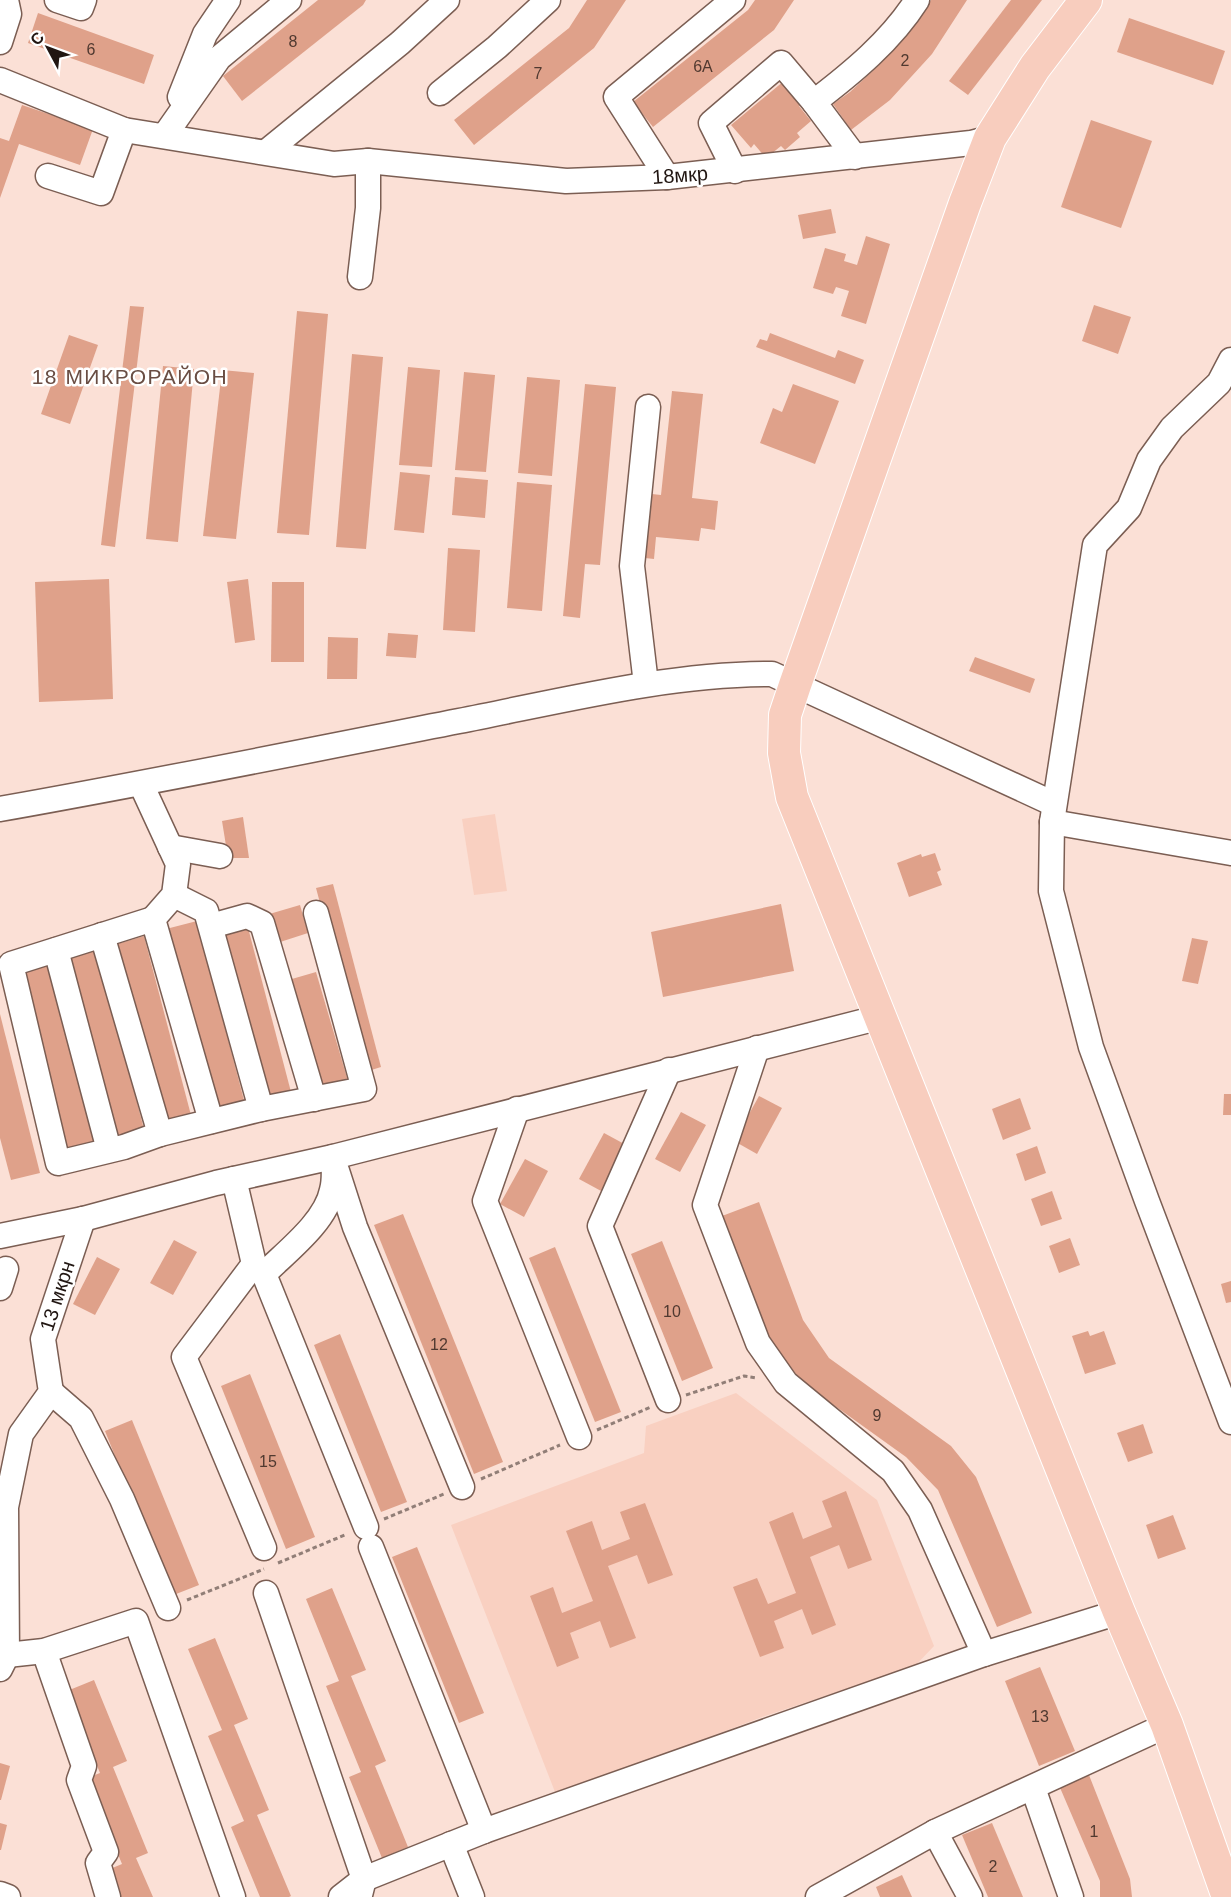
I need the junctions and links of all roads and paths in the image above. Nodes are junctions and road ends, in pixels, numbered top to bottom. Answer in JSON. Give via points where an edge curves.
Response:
{"nodes":[{"id":1,"x":6,"y":0,"type":"edge"},
{"id":2,"x":57,"y":0,"type":"edge"},
{"id":3,"x":84,"y":0,"type":"edge"},
{"id":4,"x":228,"y":0,"type":"edge"},
{"id":5,"x":289,"y":0,"type":"edge"},
{"id":6,"x":447,"y":0,"type":"edge"},
{"id":7,"x":549,"y":0,"type":"edge"},
{"id":8,"x":733,"y":0,"type":"edge"},
{"id":9,"x":917,"y":0,"type":"edge"},
{"id":10,"x":1086,"y":0,"type":"edge"},
{"id":11,"x":0,"y":42,"type":"edge"},
{"id":12,"x":0,"y":80,"type":"edge"},
{"id":13,"x":440,"y":93,"type":"dead end"},
{"id":14,"x":814,"y":102,"type":"junction"},
{"id":15,"x":124,"y":130,"type":"junction"},
{"id":16,"x":165,"y":135,"type":"junction"},
{"id":17,"x":990,"y":138,"type":"junction"},
{"id":18,"x":266,"y":152,"type":"junction"},
{"id":19,"x":855,"y":157,"type":"junction"},
{"id":20,"x":368,"y":161,"type":"junction"},
{"id":21,"x":735,"y":171,"type":"junction"},
{"id":22,"x":48,"y":176,"type":"dead end"},
{"id":23,"x":667,"y":177,"type":"junction"},
{"id":24,"x":360,"y":277,"type":"dead end"},
{"id":25,"x":1231,"y":360,"type":"edge"},
{"id":26,"x":648,"y":407,"type":"dead end"},
{"id":27,"x":646,"y":684,"type":"junction"},
{"id":28,"x":795,"y":685,"type":"junction"},
{"id":29,"x":141,"y":784,"type":"junction"},
{"id":30,"x":0,"y":809,"type":"edge"},
{"id":31,"x":1053,"y":813,"type":"junction"},
{"id":32,"x":170,"y":848,"type":"junction"},
{"id":33,"x":1231,"y":853,"type":"edge"},
{"id":34,"x":220,"y":856,"type":"dead end"},
{"id":35,"x":174,"y":895,"type":"junction"},
{"id":36,"x":316,"y":913,"type":"dead end"},
{"id":37,"x":153,"y":919,"type":"junction"},
{"id":38,"x":211,"y":926,"type":"junction"},
{"id":39,"x":102,"y":935,"type":"junction"},
{"id":40,"x":56,"y":950,"type":"junction"},
{"id":41,"x":881,"y":1017,"type":"junction"},
{"id":42,"x":757,"y":1048,"type":"junction"},
{"id":43,"x":669,"y":1070,"type":"junction"},
{"id":44,"x":314,"y":1099,"type":"junction"},
{"id":45,"x":261,"y":1109,"type":"junction"},
{"id":46,"x":517,"y":1109,"type":"junction"},
{"id":47,"x":211,"y":1121,"type":"junction"},
{"id":48,"x":160,"y":1134,"type":"junction"},
{"id":49,"x":109,"y":1150,"type":"junction"},
{"id":50,"x":333,"y":1157,"type":"junction"},
{"id":51,"x":234,"y":1179,"type":"junction"},
{"id":52,"x":82,"y":1219,"type":"junction"},
{"id":53,"x":0,"y":1236,"type":"edge"},
{"id":54,"x":51,"y":1392,"type":"junction"},
{"id":55,"x":668,"y":1400,"type":"dead end"},
{"id":56,"x":1231,"y":1422,"type":"edge"},
{"id":57,"x":579,"y":1437,"type":"dead end"},
{"id":58,"x":9,"y":1448,"type":"edge"},
{"id":59,"x":462,"y":1487,"type":"dead end"},
{"id":60,"x":4,"y":1530,"type":"edge"},
{"id":61,"x":264,"y":1548,"type":"dead end"},
{"id":62,"x":266,"y":1593,"type":"dead end"},
{"id":63,"x":168,"y":1608,"type":"dead end"},
{"id":64,"x":1119,"y":1612,"type":"junction"},
{"id":65,"x":44,"y":1651,"type":"junction"},
{"id":66,"x":984,"y":1654,"type":"junction"},
{"id":67,"x":3,"y":1662,"type":"edge"},
{"id":68,"x":1167,"y":1725,"type":"junction"},
{"id":69,"x":1033,"y":1788,"type":"junction"},
{"id":70,"x":484,"y":1831,"type":"junction"},
{"id":71,"x":935,"y":1832,"type":"junction"},
{"id":72,"x":451,"y":1844,"type":"junction"},
{"id":73,"x":362,"y":1888,"type":"edge"},
{"id":74,"x":0,"y":1894,"type":"edge"},
{"id":75,"x":830,"y":1894,"type":"edge"},
{"id":76,"x":8,"y":1897,"type":"edge"},
{"id":77,"x":108,"y":1897,"type":"edge"},
{"id":78,"x":233,"y":1897,"type":"edge"},
{"id":79,"x":341,"y":1897,"type":"edge"},
{"id":80,"x":471,"y":1897,"type":"edge"},
{"id":81,"x":970,"y":1897,"type":"edge"},
{"id":82,"x":1071,"y":1897,"type":"edge"},
{"id":83,"x":1228,"y":1897,"type":"edge"}],
"edges":[{"from":1,"to":11,"type":"street","via":[[9,14]]},
{"from":2,"to":3,"type":"street","via":[[81,8]]},
{"from":4,"to":16,"type":"street","via":[[205,34]]},
{"from":5,"to":16,"type":"street","via":[[219,58]]},
{"from":6,"to":18,"type":"street"},
{"from":7,"to":13,"type":"street"},
{"from":8,"to":23,"type":"street","via":[[616,97]]},
{"from":9,"to":14,"type":"street","via":[[882,43]]},
{"from":10,"to":17,"type":"main road","via":[[1035,67]]},
{"from":12,"to":15,"type":"street","name":"18мкр"},
{"from":14,"to":19,"type":"street"},
{"from":14,"to":21,"type":"street","via":[[780,63],[711,123]]},
{"from":15,"to":16,"type":"street","name":"18мкр"},
{"from":15,"to":22,"type":"street","via":[[101,193]]},
{"from":16,"to":18,"type":"street","name":"18мкр"},
{"from":17,"to":19,"type":"street","name":"18мкр"},
{"from":17,"to":28,"type":"main road"},
{"from":18,"to":20,"type":"street","name":"18мкр","via":[[334,164]]},
{"from":19,"to":21,"type":"street","name":"18мкр"},
{"from":20,"to":23,"type":"street","name":"18мкр","via":[[566,181]]},
{"from":20,"to":24,"type":"street","via":[[368,208]]},
{"from":21,"to":23,"type":"street","name":"18мкр"},
{"from":25,"to":31,"type":"street","via":[[1218,383],[1172,428],[1149,460],[1129,508],[1095,545]]},
{"from":26,"to":27,"type":"street","via":[[632,566]]},
{"from":27,"to":28,"type":"street","via":[[772,674]]},
{"from":27,"to":29,"type":"street"},
{"from":28,"to":31,"type":"street"},
{"from":28,"to":41,"type":"main road","via":[[785,715],[784,753],[792,797]]},
{"from":29,"to":30,"type":"street"},
{"from":29,"to":32,"type":"street"},
{"from":31,"to":33,"type":"street"},
{"from":31,"to":56,"type":"street","via":[[1051,891],[1091,1047]]},
{"from":32,"to":34,"type":"street"},
{"from":32,"to":35,"type":"street","via":[[178,864]]},
{"from":35,"to":37,"type":"street"},
{"from":35,"to":38,"type":"street","via":[[206,911]]},
{"from":36,"to":44,"type":"street","via":[[364,1089]]},
{"from":37,"to":39,"type":"street"},
{"from":37,"to":47,"type":"street"},
{"from":38,"to":44,"type":"street","via":[[247,916],[262,923]]},
{"from":38,"to":45,"type":"street"},
{"from":39,"to":40,"type":"street"},
{"from":39,"to":48,"type":"street"},
{"from":40,"to":49,"type":"street"},
{"from":40,"to":49,"type":"street","via":[[11,964],[58,1163]]},
{"from":41,"to":42,"type":"street"},
{"from":41,"to":64,"type":"main road"},
{"from":42,"to":43,"type":"street"},
{"from":42,"to":66,"type":"street","via":[[705,1205],[758,1343],[786,1383],[893,1471],[920,1510]]},
{"from":43,"to":46,"type":"street"},
{"from":43,"to":55,"type":"street","via":[[600,1226]]},
{"from":44,"to":45,"type":"street"},
{"from":45,"to":47,"type":"street"},
{"from":46,"to":50,"type":"street"},
{"from":46,"to":57,"type":"street","via":[[485,1201]]},
{"from":47,"to":48,"type":"street"},
{"from":48,"to":49,"type":"street"},
{"from":50,"to":51,"type":"street"},
{"from":50,"to":59,"type":"street","via":[[355,1227]]},
{"from":50,"to":70,"type":"street","via":[[332,1191],[321,1216],[264,1274]]},
{"from":51,"to":52,"type":"street"},
{"from":51,"to":61,"type":"street","via":[[254,1264],[184,1357]]},
{"from":52,"to":53,"type":"street"},
{"from":52,"to":54,"type":"street","name":"13 мкрн","via":[[43,1339]]},
{"from":54,"to":58,"type":"street"},
{"from":54,"to":63,"type":"street","via":[[81,1418],[122,1499]]},
{"from":58,"to":60,"type":"street"},
{"from":60,"to":67,"type":"street"},
{"from":62,"to":73,"type":"street"},
{"from":64,"to":66,"type":"street"},
{"from":64,"to":68,"type":"main road"},
{"from":65,"to":67,"type":"street"},
{"from":65,"to":77,"type":"street","via":[[84,1766],[79,1780],[106,1852],[98,1863]]},
{"from":65,"to":78,"type":"street","via":[[136,1621]]},
{"from":66,"to":70,"type":"street"},
{"from":68,"to":69,"type":"street"},
{"from":68,"to":83,"type":"main road"},
{"from":69,"to":71,"type":"street"},
{"from":69,"to":82,"type":"street"},
{"from":70,"to":72,"type":"street"},
{"from":71,"to":75,"type":"street"},
{"from":71,"to":81,"type":"street"},
{"from":72,"to":73,"type":"street"},
{"from":72,"to":80,"type":"street"},
{"from":73,"to":79,"type":"street"},
{"from":74,"to":76,"type":"street"}]}
